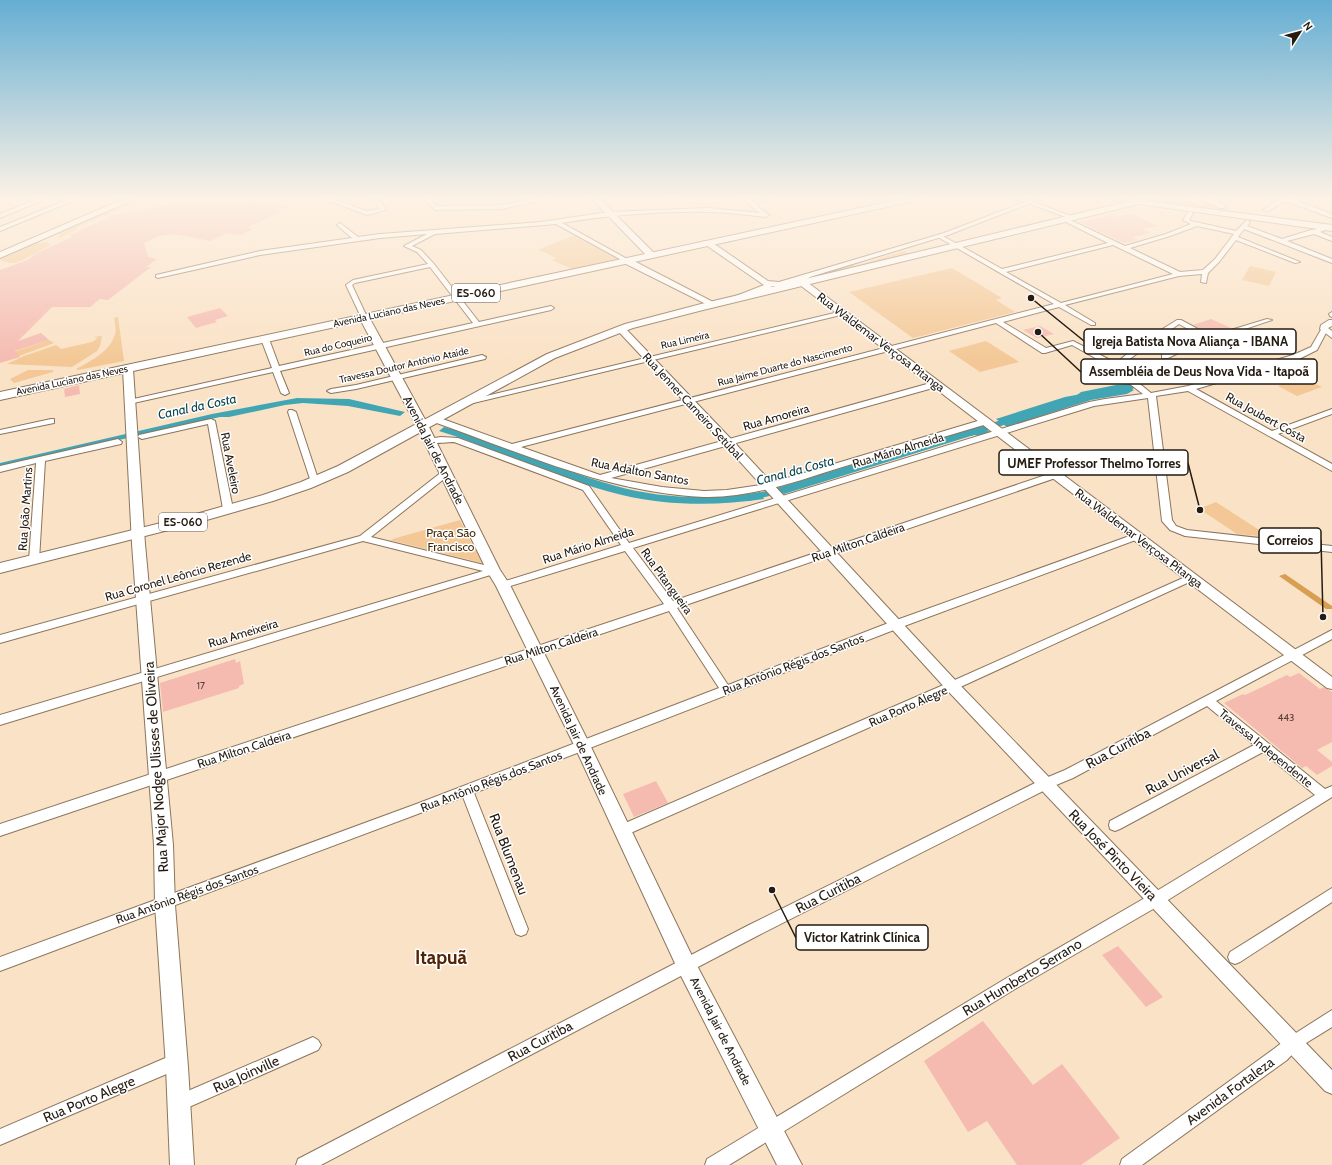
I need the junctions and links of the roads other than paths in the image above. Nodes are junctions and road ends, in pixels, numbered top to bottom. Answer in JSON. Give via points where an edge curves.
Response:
{"nodes":[{"id":1,"x":264,"y":252,"type":"edge"},
{"id":2,"x":419,"y":252,"type":"edge"},
{"id":3,"x":613,"y":252,"type":"edge"},
{"id":4,"x":648,"y":252,"type":"edge"},
{"id":5,"x":663,"y":252,"type":"edge"},
{"id":6,"x":721,"y":252,"type":"edge"},
{"id":7,"x":888,"y":252,"type":"edge"},
{"id":8,"x":929,"y":252,"type":"edge"},
{"id":9,"x":970,"y":252,"type":"edge"},
{"id":10,"x":1077,"y":252,"type":"edge"},
{"id":11,"x":1133,"y":252,"type":"edge"},
{"id":12,"x":1224,"y":252,"type":"edge"},
{"id":13,"x":1273,"y":252,"type":"edge"},
{"id":14,"x":1311,"y":252,"type":"edge"},
{"id":15,"x":651,"y":255,"type":"junction"},
{"id":16,"x":627,"y":260,"type":"junction"},
{"id":17,"x":1332,"y":261,"type":"edge"},
{"id":18,"x":1297,"y":262,"type":"dead end"},
{"id":19,"x":432,"y":265,"type":"junction"},
{"id":20,"x":1002,"y":271,"type":"junction"},
{"id":21,"x":1205,"y":272,"type":"junction"},
{"id":22,"x":1179,"y":274,"type":"junction"},
{"id":23,"x":158,"y":276,"type":"dead end"},
{"id":24,"x":805,"y":279,"type":"junction"},
{"id":25,"x":1204,"y":282,"type":"dead end"},
{"id":26,"x":766,"y":283,"type":"junction"},
{"id":27,"x":456,"y":297,"type":"junction"},
{"id":28,"x":739,"y":298,"type":"junction"},
{"id":29,"x":712,"y":304,"type":"junction"},
{"id":30,"x":1060,"y":305,"type":"junction"},
{"id":31,"x":551,"y":308,"type":"dead end"},
{"id":32,"x":843,"y":313,"type":"junction"},
{"id":33,"x":364,"y":317,"type":"junction"},
{"id":34,"x":1269,"y":320,"type":"dead end"},
{"id":35,"x":997,"y":322,"type":"junction"},
{"id":36,"x":1332,"y":322,"type":"edge"},
{"id":37,"x":477,"y":324,"type":"junction"},
{"id":38,"x":1093,"y":324,"type":"dead end"},
{"id":39,"x":621,"y":329,"type":"junction"},
{"id":40,"x":1324,"y":329,"type":"junction"},
{"id":41,"x":1332,"y":335,"type":"edge"},
{"id":42,"x":1210,"y":338,"type":"junction"},
{"id":43,"x":265,"y":339,"type":"junction"},
{"id":44,"x":380,"y":346,"type":"junction"},
{"id":45,"x":890,"y":348,"type":"junction"},
{"id":46,"x":1165,"y":356,"type":"dead end"},
{"id":47,"x":482,"y":357,"type":"dead end"},
{"id":48,"x":650,"y":359,"type":"junction"},
{"id":49,"x":1116,"y":366,"type":"junction"},
{"id":50,"x":128,"y":368,"type":"junction"},
{"id":51,"x":276,"y":370,"type":"junction"},
{"id":52,"x":397,"y":378,"type":"junction"},
{"id":53,"x":936,"y":384,"type":"junction"},
{"id":54,"x":1189,"y":388,"type":"junction"},
{"id":55,"x":331,"y":391,"type":"dead end"},
{"id":56,"x":285,"y":393,"type":"dead end"},
{"id":57,"x":1150,"y":395,"type":"junction"},
{"id":58,"x":0,"y":396,"type":"edge"},
{"id":59,"x":689,"y":400,"type":"junction"},
{"id":60,"x":129,"y":402,"type":"junction"},
{"id":61,"x":462,"y":404,"type":"junction"},
{"id":62,"x":1332,"y":411,"type":"edge"},
{"id":63,"x":292,"y":412,"type":"dead end"},
{"id":64,"x":51,"y":421,"type":"dead end"},
{"id":65,"x":428,"y":422,"type":"junction"},
{"id":66,"x":985,"y":423,"type":"junction"},
{"id":67,"x":0,"y":432,"type":"edge"},
{"id":68,"x":998,"y":432,"type":"junction"},
{"id":69,"x":1271,"y":434,"type":"junction"},
{"id":70,"x":134,"y":435,"type":"junction"},
{"id":71,"x":430,"y":441,"type":"junction"},
{"id":72,"x":118,"y":442,"type":"dead end"},
{"id":73,"x":728,"y":442,"type":"junction"},
{"id":74,"x":511,"y":447,"type":"junction"},
{"id":75,"x":1102,"y":459,"type":"dead end"},
{"id":76,"x":41,"y":460,"type":"junction"},
{"id":77,"x":1332,"y":468,"type":"edge"},
{"id":78,"x":0,"y":469,"type":"edge"},
{"id":79,"x":446,"y":473,"type":"junction"},
{"id":80,"x":1056,"y":476,"type":"junction"},
{"id":81,"x":599,"y":478,"type":"junction"},
{"id":82,"x":315,"y":482,"type":"junction"},
{"id":83,"x":773,"y":493,"type":"junction"},
{"id":84,"x":228,"y":509,"type":"junction"},
{"id":85,"x":138,"y":533,"type":"junction"},
{"id":86,"x":1138,"y":536,"type":"junction"},
{"id":87,"x":363,"y":538,"type":"junction"},
{"id":88,"x":626,"y":546,"type":"junction"},
{"id":89,"x":1332,"y":549,"type":"edge"},
{"id":90,"x":827,"y":552,"type":"junction"},
{"id":91,"x":34,"y":560,"type":"junction"},
{"id":92,"x":0,"y":568,"type":"edge"},
{"id":93,"x":494,"y":571,"type":"junction"},
{"id":94,"x":1192,"y":577,"type":"junction"},
{"id":95,"x":503,"y":586,"type":"junction"},
{"id":96,"x":143,"y":599,"type":"junction"},
{"id":97,"x":671,"y":606,"type":"junction"},
{"id":98,"x":895,"y":625,"type":"junction"},
{"id":99,"x":1332,"y":634,"type":"edge"},
{"id":100,"x":0,"y":639,"type":"edge"},
{"id":101,"x":536,"y":651,"type":"junction"},
{"id":102,"x":1292,"y":654,"type":"junction"},
{"id":103,"x":149,"y":675,"type":"junction"},
{"id":104,"x":1332,"y":684,"type":"edge"},
{"id":105,"x":952,"y":686,"type":"junction"},
{"id":106,"x":726,"y":690,"type":"junction"},
{"id":107,"x":1208,"y":700,"type":"junction"},
{"id":108,"x":0,"y":720,"type":"edge"},
{"id":109,"x":582,"y":745,"type":"junction"},
{"id":110,"x":1263,"y":746,"type":"junction"},
{"id":111,"x":158,"y":778,"type":"junction"},
{"id":112,"x":1045,"y":784,"type":"junction"},
{"id":113,"x":467,"y":790,"type":"junction"},
{"id":114,"x":1328,"y":793,"type":"edge"},
{"id":115,"x":1114,"y":825,"type":"dead end"},
{"id":116,"x":0,"y":830,"type":"edge"},
{"id":117,"x":622,"y":831,"type":"junction"},
{"id":118,"x":1332,"y":894,"type":"edge"},
{"id":119,"x":1155,"y":900,"type":"junction"},
{"id":120,"x":165,"y":902,"type":"junction"},
{"id":121,"x":521,"y":929,"type":"dead end"},
{"id":122,"x":1235,"y":957,"type":"dead end"},
{"id":123,"x":0,"y":964,"type":"edge"},
{"id":124,"x":686,"y":965,"type":"junction"},
{"id":125,"x":1332,"y":1018,"type":"edge"},
{"id":126,"x":1293,"y":1043,"type":"junction"},
{"id":127,"x":312,"y":1044,"type":"dead end"},
{"id":128,"x":177,"y":1061,"type":"junction"},
{"id":129,"x":1332,"y":1084,"type":"edge"},
{"id":130,"x":180,"y":1103,"type":"junction"},
{"id":131,"x":772,"y":1129,"type":"junction"},
{"id":132,"x":0,"y":1137,"type":"edge"},
{"id":133,"x":182,"y":1165,"type":"edge"},
{"id":134,"x":304,"y":1165,"type":"edge"},
{"id":135,"x":713,"y":1165,"type":"edge"},
{"id":136,"x":790,"y":1165,"type":"edge"},
{"id":137,"x":1128,"y":1165,"type":"edge"}],
"edges":[{"from":1,"to":23,"type":"street"},
{"from":2,"to":19,"type":"street"},
{"from":3,"to":16,"type":"street"},
{"from":4,"to":15,"type":"main road"},
{"from":5,"to":15,"type":"main road","name":"Avenida Luciano das Neves","number":"ES-060"},
{"from":6,"to":26,"type":"street"},
{"from":7,"to":24,"type":"street"},
{"from":8,"to":24,"type":"main road","number":"ES-060"},
{"from":9,"to":20,"type":"street"},
{"from":10,"to":20,"type":"street"},
{"from":11,"to":22,"type":"street"},
{"from":12,"to":21,"type":"street","via":[[1216,264]]},
{"from":13,"to":18,"type":"street"},
{"from":14,"to":17,"type":"street"},
{"from":15,"to":16,"type":"main road","name":"Avenida Luciano das Neves","number":"ES-060"},
{"from":16,"to":27,"type":"main road","name":"Avenida Luciano das Neves","number":"ES-060"},
{"from":16,"to":29,"type":"street"},
{"from":19,"to":27,"type":"street"},
{"from":19,"to":33,"type":"street","via":[[349,285]]},
{"from":20,"to":30,"type":"street"},
{"from":21,"to":22,"type":"street","name":"Rua Jaime Duarte do Nascimento"},
{"from":21,"to":25,"type":"street"},
{"from":22,"to":30,"type":"street","name":"Rua Jaime Duarte do Nascimento"},
{"from":24,"to":26,"type":"street","via":[[779,284]]},
{"from":24,"to":28,"type":"main road","number":"ES-060"},
{"from":24,"to":32,"type":"street","name":"Rua Waldemar Verçosa Pitanga"},
{"from":26,"to":28,"type":"street","via":[[768,286]]},
{"from":27,"to":33,"type":"main road","name":"Avenida Luciano das Neves","number":"ES-060"},
{"from":27,"to":37,"type":"street"},
{"from":28,"to":29,"type":"main road","number":"ES-060"},
{"from":29,"to":39,"type":"main road","number":"ES-060","via":[[646,320]]},
{"from":30,"to":35,"type":"street","name":"Rua Jaime Duarte do Nascimento"},
{"from":30,"to":38,"type":"street"},
{"from":31,"to":37,"type":"street","name":"Rua do Coqueiro"},
{"from":32,"to":45,"type":"street","name":"Rua Waldemar Verçosa Pitanga"},
{"from":32,"to":48,"type":"street","name":"Rua Limeira"},
{"from":33,"to":43,"type":"main road","name":"Avenida Luciano das Neves","number":"ES-060"},
{"from":33,"to":44,"type":"main road","name":"Avenida Jair de Andrade"},
{"from":34,"to":42,"type":"street"},
{"from":35,"to":45,"type":"street","name":"Rua Jaime Duarte do Nascimento"},
{"from":35,"to":49,"type":"street","via":[[1045,351],[1073,343]]},
{"from":36,"to":40,"type":"street"},
{"from":37,"to":44,"type":"street","name":"Rua do Coqueiro"},
{"from":39,"to":48,"type":"street","name":"Rua Jenner Carneiro Setúbal"},
{"from":39,"to":61,"type":"main road","number":"ES-060","via":[[552,356]]},
{"from":40,"to":41,"type":"street"},
{"from":40,"to":54,"type":"street","name":"Rua Mário Almeida","via":[[1314,348],[1296,357]]},
{"from":42,"to":46,"type":"street","via":[[1184,346]]},
{"from":42,"to":49,"type":"street","via":[[1179,321]]},
{"from":43,"to":50,"type":"main road","name":"Avenida Luciano das Neves","number":"ES-060"},
{"from":43,"to":51,"type":"street"},
{"from":44,"to":51,"type":"street","name":"Rua do Coqueiro"},
{"from":44,"to":52,"type":"main road","name":"Avenida Jair de Andrade"},
{"from":45,"to":53,"type":"street","name":"Rua Waldemar Verçosa Pitanga"},
{"from":45,"to":59,"type":"street","name":"Rua Jaime Duarte do Nascimento"},
{"from":47,"to":52,"type":"street","name":"Travessa Doutor Antônio Ataíde"},
{"from":48,"to":59,"type":"street","name":"Rua Jenner Carneiro Setúbal"},
{"from":48,"to":61,"type":"street","name":"Rua Limeira"},
{"from":49,"to":57,"type":"street","via":[[1121,373]]},
{"from":50,"to":58,"type":"main road","name":"Avenida Luciano das Neves","number":"ES-060"},
{"from":50,"to":60,"type":"main road","name":"Rua Major Nodge Ulisses de Oliveira"},
{"from":51,"to":56,"type":"street"},
{"from":51,"to":60,"type":"street","name":"Rua do Coqueiro"},
{"from":52,"to":55,"type":"street","name":"Travessa Doutor Antônio Ataíde"},
{"from":52,"to":65,"type":"main road","name":"Avenida Jair de Andrade"},
{"from":53,"to":66,"type":"street","name":"Rua Waldemar Verçosa Pitanga"},
{"from":53,"to":73,"type":"street","name":"Rua Amoreira"},
{"from":54,"to":57,"type":"street","name":"Rua Mário Almeida"},
{"from":54,"to":69,"type":"street","name":"Rua Joubert Costa"},
{"from":57,"to":68,"type":"street","name":"Rua Mário Almeida","via":[[1092,404]]},
{"from":57,"to":89,"type":"street","via":[[1154,401],[1166,521],[1173,528],[1185,533]]},
{"from":59,"to":73,"type":"street","name":"Rua Jenner Carneiro Setúbal"},
{"from":59,"to":74,"type":"street","name":"Rua Jaime Duarte do Nascimento"},
{"from":60,"to":70,"type":"main road","name":"Rua Major Nodge Ulisses de Oliveira"},
{"from":61,"to":65,"type":"main road","number":"ES-060"},
{"from":62,"to":69,"type":"street"},
{"from":63,"to":82,"type":"street"},
{"from":64,"to":67,"type":"street"},
{"from":65,"to":71,"type":"main road","name":"Avenida Jair de Andrade"},
{"from":65,"to":74,"type":"street","name":"Rua Adalton Santos"},
{"from":65,"to":82,"type":"main road","number":"ES-060"},
{"from":66,"to":68,"type":"street","name":"Rua Waldemar Verçosa Pitanga"},
{"from":66,"to":83,"type":"street","name":"Rua Adalton Santos"},
{"from":68,"to":80,"type":"street","name":"Rua Waldemar Verçosa Pitanga"},
{"from":68,"to":83,"type":"street","name":"Rua Mário Almeida"},
{"from":69,"to":77,"type":"street","name":"Rua Joubert Costa"},
{"from":70,"to":84,"type":"street","name":"Rua Aveleiro","via":[[211,421]]},
{"from":70,"to":85,"type":"main road","name":"Rua Major Nodge Ulisses de Oliveira"},
{"from":71,"to":79,"type":"main road","name":"Avenida Jair de Andrade"},
{"from":71,"to":88,"type":"street","name":"Rua Pitangueira","via":[[455,440],[579,485],[586,489]]},
{"from":72,"to":76,"type":"street"},
{"from":73,"to":81,"type":"street","name":"Rua Amoreira"},
{"from":73,"to":83,"type":"street","name":"Rua Jenner Carneiro Setúbal"},
{"from":74,"to":81,"type":"street","name":"Rua Adalton Santos"},
{"from":75,"to":80,"type":"street","name":"Rua Milton Caldeira"},
{"from":76,"to":78,"type":"street"},
{"from":76,"to":91,"type":"street","name":"Rua João Martins"},
{"from":79,"to":87,"type":"street","name":"Rua Coronel Leôncio Rezende"},
{"from":79,"to":93,"type":"main road","name":"Avenida Jair de Andrade"},
{"from":80,"to":86,"type":"street","name":"Rua Waldemar Verçosa Pitanga"},
{"from":80,"to":90,"type":"street","name":"Rua Milton Caldeira"},
{"from":81,"to":83,"type":"street","name":"Rua Adalton Santos","via":[[684,493]]},
{"from":82,"to":84,"type":"main road","number":"ES-060"},
{"from":83,"to":88,"type":"street","name":"Rua Mário Almeida"},
{"from":83,"to":90,"type":"street","name":"Rua Jenner Carneiro Setúbal"},
{"from":84,"to":85,"type":"main road","number":"ES-060"},
{"from":85,"to":91,"type":"main road","number":"ES-060"},
{"from":85,"to":96,"type":"main road","name":"Rua Major Nodge Ulisses de Oliveira"},
{"from":86,"to":94,"type":"street","name":"Rua Waldemar Verçosa Pitanga"},
{"from":86,"to":98,"type":"street","name":"Rua Antônio Régis dos Santos"},
{"from":87,"to":93,"type":"street","name":"Rua Coronel Leôncio Rezende"},
{"from":87,"to":96,"type":"street","name":"Rua Coronel Leôncio Rezende"},
{"from":88,"to":95,"type":"street","name":"Rua Mário Almeida"},
{"from":88,"to":97,"type":"street","name":"Rua Pitangueira"},
{"from":90,"to":97,"type":"street","name":"Rua Milton Caldeira"},
{"from":90,"to":98,"type":"street","name":"Rua Jenner Carneiro Setúbal"},
{"from":91,"to":92,"type":"main road","number":"ES-060"},
{"from":93,"to":95,"type":"main road","name":"Avenida Jair de Andrade"},
{"from":93,"to":103,"type":"street","name":"Rua Ameixeira"},
{"from":94,"to":102,"type":"street","name":"Rua Waldemar Verçosa Pitanga"},
{"from":94,"to":105,"type":"street","name":"Rua Porto Alegre"},
{"from":95,"to":101,"type":"main road","name":"Avenida Jair de Andrade"},
{"from":96,"to":100,"type":"street","name":"Rua Coronel Leôncio Rezende"},
{"from":96,"to":103,"type":"main road","name":"Rua Major Nodge Ulisses de Oliveira"},
{"from":97,"to":101,"type":"street","name":"Rua Milton Caldeira"},
{"from":97,"to":106,"type":"street","name":"Rua Pitangueira"},
{"from":98,"to":105,"type":"street","name":"Rua José Pinto Vieira"},
{"from":98,"to":106,"type":"street","name":"Rua Antônio Régis dos Santos"},
{"from":99,"to":102,"type":"street","name":"Rua Curitiba"},
{"from":101,"to":109,"type":"main road","name":"Avenida Jair de Andrade"},
{"from":101,"to":111,"type":"street","name":"Rua Milton Caldeira"},
{"from":102,"to":104,"type":"street","name":"Rua Waldemar Verçosa Pitanga"},
{"from":102,"to":107,"type":"street","name":"Rua Curitiba"},
{"from":103,"to":108,"type":"street","name":"Rua Ameixeira"},
{"from":103,"to":111,"type":"main road","name":"Rua Major Nodge Ulisses de Oliveira"},
{"from":105,"to":112,"type":"street","name":"Rua José Pinto Vieira"},
{"from":105,"to":117,"type":"street","name":"Rua Porto Alegre"},
{"from":106,"to":109,"type":"street","name":"Rua Antônio Régis dos Santos"},
{"from":107,"to":110,"type":"street","name":"Travessa Independente"},
{"from":107,"to":112,"type":"street","name":"Rua Curitiba","via":[[1069,774]]},
{"from":109,"to":113,"type":"street","name":"Rua Antônio Régis dos Santos"},
{"from":109,"to":117,"type":"main road","name":"Avenida Jair de Andrade"},
{"from":110,"to":114,"type":"street","name":"Travessa Independente"},
{"from":110,"to":115,"type":"street","name":"Rua Universal"},
{"from":111,"to":116,"type":"street","name":"Rua Milton Caldeira"},
{"from":111,"to":120,"type":"main road","name":"Rua Major Nodge Ulisses de Oliveira","via":[[164,839]]},
{"from":112,"to":119,"type":"street","name":"Rua José Pinto Vieira"},
{"from":112,"to":124,"type":"street","name":"Rua Curitiba"},
{"from":113,"to":120,"type":"street","name":"Rua Antônio Régis dos Santos"},
{"from":113,"to":121,"type":"street","name":"Rua Blumenau"},
{"from":114,"to":119,"type":"street","name":"Rua Humberto Serrano"},
{"from":117,"to":124,"type":"main road","name":"Avenida Jair de Andrade"},
{"from":118,"to":122,"type":"street"},
{"from":119,"to":126,"type":"street","name":"Rua José Pinto Vieira"},
{"from":119,"to":131,"type":"street","name":"Rua Humberto Serrano","via":[[1010,984]]},
{"from":120,"to":123,"type":"street","name":"Rua Antônio Régis dos Santos"},
{"from":120,"to":128,"type":"main road","name":"Rua Major Nodge Ulisses de Oliveira"},
{"from":124,"to":131,"type":"main road","name":"Avenida Jair de Andrade"},
{"from":124,"to":134,"type":"street","name":"Rua Curitiba"},
{"from":125,"to":126,"type":"street","name":"Avenida Fortaleza"},
{"from":126,"to":129,"type":"street","name":"Rua José Pinto Vieira"},
{"from":126,"to":137,"type":"street","name":"Avenida Fortaleza"},
{"from":127,"to":130,"type":"street","name":"Rua Joinville"},
{"from":128,"to":130,"type":"main road","name":"Rua Major Nodge Ulisses de Oliveira"},
{"from":128,"to":132,"type":"street","name":"Rua Porto Alegre"},
{"from":130,"to":133,"type":"main road","name":"Rua Major Nodge Ulisses de Oliveira"},
{"from":131,"to":135,"type":"street","name":"Rua Humberto Serrano"},
{"from":131,"to":136,"type":"main road","name":"Avenida Jair de Andrade"}]}
